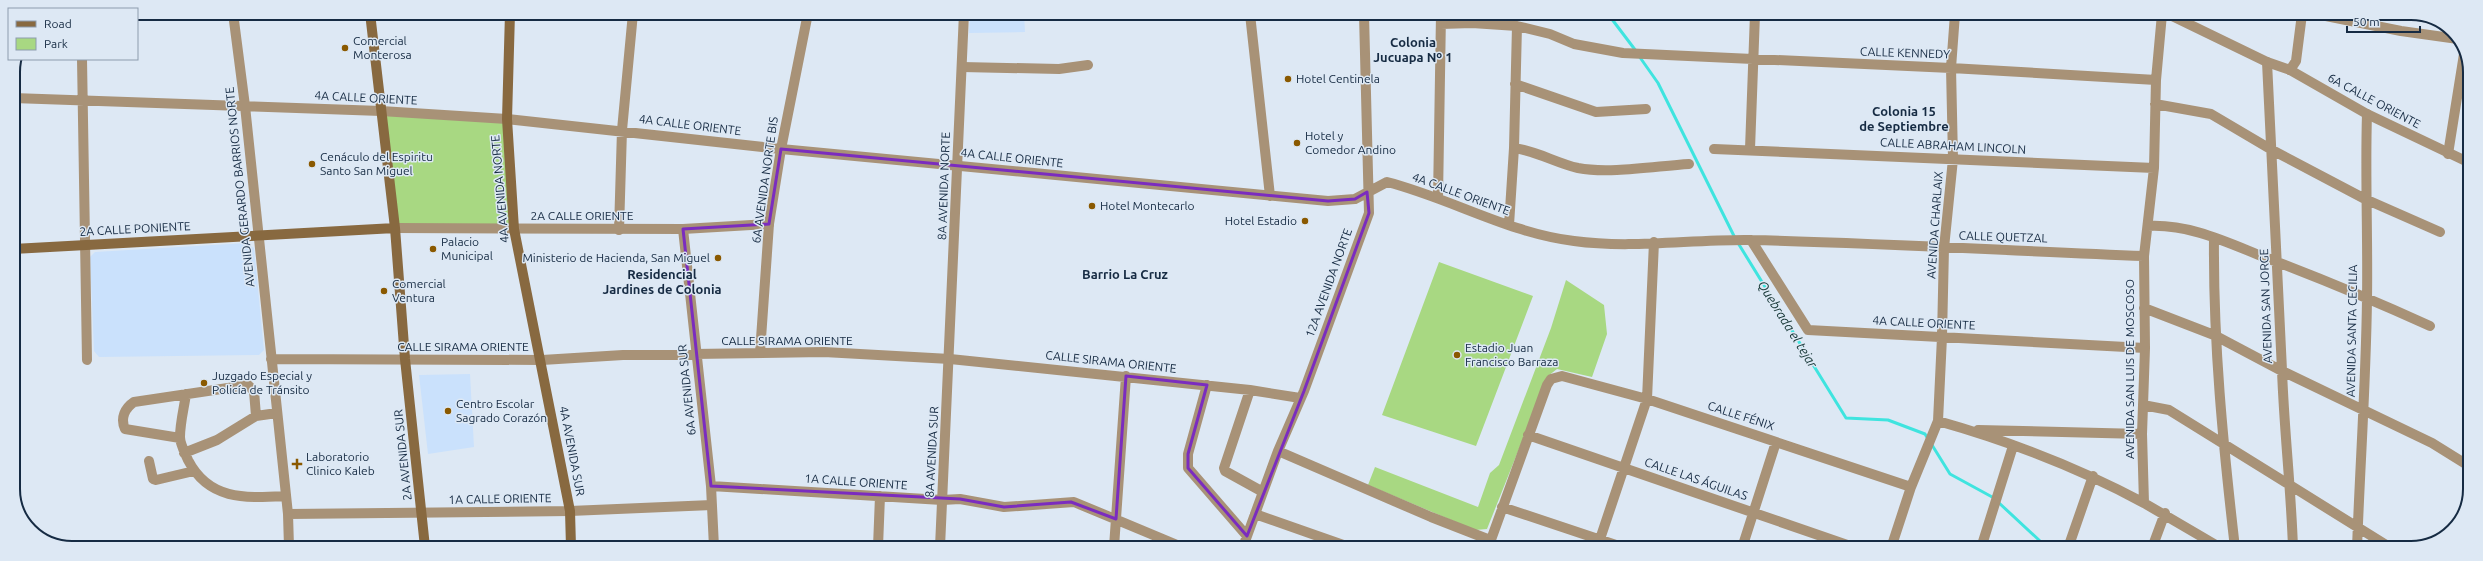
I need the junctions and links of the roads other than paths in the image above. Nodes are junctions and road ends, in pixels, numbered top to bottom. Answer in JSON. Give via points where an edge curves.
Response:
{"nodes":[{"id":1,"x":234,"y":20,"type":"edge"},
{"id":2,"x":371,"y":20,"type":"edge"},
{"id":3,"x":510,"y":20,"type":"edge"},
{"id":4,"x":632,"y":20,"type":"edge"},
{"id":5,"x":807,"y":20,"type":"edge"},
{"id":6,"x":964,"y":20,"type":"edge"},
{"id":7,"x":1251,"y":20,"type":"edge"},
{"id":8,"x":1364,"y":20,"type":"edge"},
{"id":9,"x":1441,"y":20,"type":"edge"},
{"id":10,"x":1449,"y":20,"type":"edge"},
{"id":11,"x":1755,"y":20,"type":"edge"},
{"id":12,"x":1955,"y":20,"type":"edge"},
{"id":13,"x":2161,"y":20,"type":"edge"},
{"id":14,"x":2180,"y":20,"type":"edge"},
{"id":15,"x":2301,"y":20,"type":"edge"},
{"id":16,"x":2346,"y":20,"type":"edge"},
{"id":17,"x":1517,"y":26,"type":"junction"},
{"id":18,"x":2449,"y":37,"type":"edge"},
{"id":19,"x":82,"y":60,"type":"edge"},
{"id":20,"x":1754,"y":60,"type":"junction"},
{"id":21,"x":2267,"y":62,"type":"junction"},
{"id":22,"x":1088,"y":65,"type":"dead end"},
{"id":23,"x":2462,"y":65,"type":"edge"},
{"id":24,"x":962,"y":67,"type":"junction"},
{"id":25,"x":1951,"y":68,"type":"junction"},
{"id":26,"x":2290,"y":70,"type":"junction"},
{"id":27,"x":2156,"y":80,"type":"junction"},
{"id":28,"x":1515,"y":84,"type":"junction"},
{"id":29,"x":20,"y":98,"type":"edge"},
{"id":30,"x":84,"y":99,"type":"junction"},
{"id":31,"x":2155,"y":104,"type":"junction"},
{"id":32,"x":245,"y":106,"type":"junction"},
{"id":33,"x":1646,"y":109,"type":"dead end"},
{"id":34,"x":381,"y":111,"type":"junction"},
{"id":35,"x":2367,"y":114,"type":"junction"},
{"id":36,"x":507,"y":119,"type":"junction"},
{"id":37,"x":622,"y":130,"type":"junction"},
{"id":38,"x":1514,"y":148,"type":"junction"},
{"id":39,"x":781,"y":149,"type":"junction"},
{"id":40,"x":1714,"y":149,"type":"dead end"},
{"id":41,"x":1750,"y":150,"type":"junction"},
{"id":42,"x":2272,"y":150,"type":"junction"},
{"id":43,"x":2448,"y":154,"type":"junction"},
{"id":44,"x":1953,"y":159,"type":"junction"},
{"id":45,"x":2463,"y":160,"type":"edge"},
{"id":46,"x":1688,"y":164,"type":"dead end"},
{"id":47,"x":958,"y":166,"type":"junction"},
{"id":48,"x":2154,"y":168,"type":"junction"},
{"id":49,"x":1368,"y":192,"type":"junction"},
{"id":50,"x":1270,"y":196,"type":"junction"},
{"id":51,"x":1438,"y":198,"type":"junction"},
{"id":52,"x":2365,"y":199,"type":"junction"},
{"id":53,"x":769,"y":224,"type":"junction"},
{"id":54,"x":1509,"y":225,"type":"junction"},
{"id":55,"x":2148,"y":226,"type":"junction"},
{"id":56,"x":395,"y":228,"type":"junction"},
{"id":57,"x":514,"y":229,"type":"junction"},
{"id":58,"x":619,"y":230,"type":"junction"},
{"id":59,"x":684,"y":230,"type":"junction"},
{"id":60,"x":2440,"y":232,"type":"dead end"},
{"id":61,"x":258,"y":237,"type":"junction"},
{"id":62,"x":2214,"y":238,"type":"junction"},
{"id":63,"x":1736,"y":240,"type":"joint"},
{"id":64,"x":1751,"y":240,"type":"junction"},
{"id":65,"x":1654,"y":242,"type":"junction"},
{"id":66,"x":86,"y":244,"type":"junction"},
{"id":67,"x":1944,"y":248,"type":"junction"},
{"id":68,"x":20,"y":249,"type":"edge"},
{"id":69,"x":2144,"y":256,"type":"junction"},
{"id":70,"x":2278,"y":262,"type":"junction"},
{"id":71,"x":2367,"y":298,"type":"junction"},
{"id":72,"x":2144,"y":308,"type":"junction"},
{"id":73,"x":2430,"y":326,"type":"dead end"},
{"id":74,"x":2214,"y":334,"type":"junction"},
{"id":75,"x":1942,"y":337,"type":"junction"},
{"id":76,"x":2145,"y":348,"type":"junction"},
{"id":77,"x":760,"y":353,"type":"junction"},
{"id":78,"x":697,"y":354,"type":"junction"},
{"id":79,"x":271,"y":359,"type":"junction"},
{"id":80,"x":405,"y":359,"type":"junction"},
{"id":81,"x":950,"y":359,"type":"junction"},
{"id":82,"x":87,"y":360,"type":"dead end"},
{"id":83,"x":542,"y":360,"type":"junction"},
{"id":84,"x":2282,"y":371,"type":"junction"},
{"id":85,"x":1126,"y":376,"type":"junction"},
{"id":86,"x":1207,"y":385,"type":"junction"},
{"id":87,"x":1250,"y":390,"type":"junction"},
{"id":88,"x":186,"y":394,"type":"junction"},
{"id":89,"x":1300,"y":398,"type":"junction"},
{"id":90,"x":1647,"y":399,"type":"junction"},
{"id":91,"x":2143,"y":405,"type":"junction"},
{"id":92,"x":2364,"y":410,"type":"junction"},
{"id":93,"x":277,"y":413,"type":"junction"},
{"id":94,"x":256,"y":416,"type":"junction"},
{"id":95,"x":1938,"y":421,"type":"junction"},
{"id":96,"x":1970,"y":430,"type":"junction"},
{"id":97,"x":2142,"y":434,"type":"junction"},
{"id":98,"x":1528,"y":435,"type":"junction"},
{"id":99,"x":180,"y":438,"type":"junction"},
{"id":100,"x":1776,"y":442,"type":"junction"},
{"id":101,"x":2223,"y":444,"type":"junction"},
{"id":102,"x":2013,"y":446,"type":"junction"},
{"id":103,"x":1278,"y":451,"type":"junction"},
{"id":104,"x":184,"y":452,"type":"junction"},
{"id":105,"x":149,"y":461,"type":"dead end"},
{"id":106,"x":2463,"y":462,"type":"edge"},
{"id":107,"x":1624,"y":468,"type":"junction"},
{"id":108,"x":194,"y":471,"type":"junction"},
{"id":109,"x":2093,"y":476,"type":"junction"},
{"id":110,"x":711,"y":486,"type":"junction"},
{"id":111,"x":2291,"y":486,"type":"junction"},
{"id":112,"x":1911,"y":487,"type":"junction"},
{"id":113,"x":1263,"y":492,"type":"junction"},
{"id":114,"x":286,"y":496,"type":"junction"},
{"id":115,"x":880,"y":496,"type":"junction"},
{"id":116,"x":942,"y":500,"type":"junction"},
{"id":117,"x":2144,"y":503,"type":"junction"},
{"id":118,"x":712,"y":505,"type":"junction"},
{"id":119,"x":1502,"y":507,"type":"junction"},
{"id":120,"x":570,"y":511,"type":"junction"},
{"id":121,"x":1753,"y":512,"type":"junction"},
{"id":122,"x":422,"y":513,"type":"junction"},
{"id":123,"x":2165,"y":513,"type":"junction"},
{"id":124,"x":288,"y":514,"type":"junction"},
{"id":125,"x":1255,"y":514,"type":"junction"},
{"id":126,"x":1116,"y":519,"type":"junction"},
{"id":127,"x":2358,"y":526,"type":"junction"},
{"id":128,"x":1246,"y":536,"type":"junction"},
{"id":129,"x":289,"y":541,"type":"edge"},
{"id":130,"x":424,"y":541,"type":"edge"},
{"id":131,"x":572,"y":541,"type":"edge"},
{"id":132,"x":714,"y":541,"type":"edge"},
{"id":133,"x":878,"y":541,"type":"edge"},
{"id":134,"x":940,"y":541,"type":"edge"},
{"id":135,"x":1114,"y":541,"type":"edge"},
{"id":136,"x":1168,"y":541,"type":"edge"},
{"id":137,"x":1245,"y":541,"type":"edge"},
{"id":138,"x":1330,"y":541,"type":"edge"},
{"id":139,"x":1483,"y":541,"type":"edge"},
{"id":140,"x":1490,"y":541,"type":"edge"},
{"id":141,"x":1593,"y":541,"type":"edge"},
{"id":142,"x":1599,"y":541,"type":"edge"},
{"id":143,"x":1744,"y":541,"type":"edge"},
{"id":144,"x":1836,"y":541,"type":"edge"},
{"id":145,"x":1893,"y":541,"type":"edge"},
{"id":146,"x":1983,"y":541,"type":"edge"},
{"id":147,"x":2070,"y":541,"type":"edge"},
{"id":148,"x":2155,"y":541,"type":"edge"},
{"id":149,"x":2210,"y":541,"type":"edge"},
{"id":150,"x":2235,"y":541,"type":"edge"},
{"id":151,"x":2293,"y":541,"type":"edge"},
{"id":152,"x":2357,"y":541,"type":"edge"},
{"id":153,"x":2381,"y":541,"type":"edge"}],
"edges":[{"from":1,"to":32,"type":"street","name":"AVENIDA GERARDO BARRIOS NORTE"},
{"from":2,"to":34,"type":"main road"},
{"from":3,"to":36,"type":"main road","name":"4A AVENIDA NORTE"},
{"from":4,"to":37,"type":"street"},
{"from":5,"to":39,"type":"street","name":"6A AVENIDA NORTE BIS"},
{"from":6,"to":24,"type":"street","name":"8A AVENIDA NORTE"},
{"from":7,"to":50,"type":"street"},
{"from":8,"to":49,"type":"street","name":"12A AVENIDA NORTE"},
{"from":9,"to":51,"type":"street"},
{"from":10,"to":17,"type":"street"},
{"from":11,"to":20,"type":"street"},
{"from":12,"to":25,"type":"street","name":"AVENIDA CHARLAIX"},
{"from":13,"to":27,"type":"street","name":"AVENIDA SAN LUIS DE MOSCOSO"},
{"from":14,"to":21,"type":"street","name":"6A CALLE ORIENTE"},
{"from":15,"to":26,"type":"street","via":[[2296,61]]},
{"from":16,"to":18,"type":"street"},
{"from":17,"to":20,"type":"street","name":"CALLE KENNEDY","via":[[1550,34],[1574,44],[1632,53]]},
{"from":17,"to":28,"type":"street"},
{"from":19,"to":30,"type":"street"},
{"from":20,"to":25,"type":"street","name":"CALLE KENNEDY"},
{"from":20,"to":41,"type":"street"},
{"from":21,"to":26,"type":"street","name":"6A CALLE ORIENTE"},
{"from":21,"to":42,"type":"street","name":"AVENIDA SAN JORGE"},
{"from":22,"to":24,"type":"street","via":[[1059,69]]},
{"from":23,"to":43,"type":"street"},
{"from":24,"to":47,"type":"street","name":"8A AVENIDA NORTE"},
{"from":25,"to":27,"type":"street","name":"CALLE KENNEDY"},
{"from":25,"to":44,"type":"street","name":"AVENIDA CHARLAIX"},
{"from":26,"to":35,"type":"street","name":"6A CALLE ORIENTE"},
{"from":27,"to":31,"type":"street","name":"AVENIDA SAN LUIS DE MOSCOSO"},
{"from":28,"to":33,"type":"street","via":[[1596,112]]},
{"from":28,"to":38,"type":"street"},
{"from":29,"to":30,"type":"street","name":"4A CALLE ORIENTE"},
{"from":30,"to":32,"type":"street","name":"4A CALLE ORIENTE"},
{"from":30,"to":66,"type":"street"},
{"from":31,"to":42,"type":"street","via":[[2211,114]]},
{"from":31,"to":48,"type":"street","name":"AVENIDA SAN LUIS DE MOSCOSO"},
{"from":32,"to":34,"type":"street","name":"4A CALLE ORIENTE"},
{"from":32,"to":61,"type":"street","name":"AVENIDA GERARDO BARRIOS NORTE"},
{"from":34,"to":36,"type":"street","name":"4A CALLE ORIENTE"},
{"from":34,"to":56,"type":"main road"},
{"from":35,"to":43,"type":"street","name":"6A CALLE ORIENTE"},
{"from":35,"to":52,"type":"street","name":"AVENIDA SANTA CECILIA"},
{"from":36,"to":37,"type":"street","name":"4A CALLE ORIENTE"},
{"from":36,"to":57,"type":"main road","name":"4A AVENIDA NORTE"},
{"from":37,"to":39,"type":"street","name":"4A CALLE ORIENTE"},
{"from":37,"to":58,"type":"street"},
{"from":38,"to":46,"type":"street","via":[[1530,150],[1577,167],[1594,170]]},
{"from":38,"to":54,"type":"street"},
{"from":39,"to":47,"type":"street","name":"4A CALLE ORIENTE"},
{"from":39,"to":53,"type":"street","name":"6A AVENIDA NORTE BIS"},
{"from":40,"to":41,"type":"street","name":"CALLE ABRAHAM LINCOLN"},
{"from":41,"to":44,"type":"street","name":"CALLE ABRAHAM LINCOLN"},
{"from":42,"to":52,"type":"street"},
{"from":42,"to":70,"type":"street","name":"AVENIDA SAN JORGE"},
{"from":43,"to":45,"type":"street","name":"6A CALLE ORIENTE"},
{"from":44,"to":48,"type":"street","name":"CALLE ABRAHAM LINCOLN"},
{"from":44,"to":67,"type":"street","name":"AVENIDA CHARLAIX"},
{"from":47,"to":50,"type":"street","name":"4A CALLE ORIENTE"},
{"from":47,"to":81,"type":"street","name":"8A AVENIDA NORTE"},
{"from":48,"to":55,"type":"street","name":"AVENIDA SAN LUIS DE MOSCOSO"},
{"from":49,"to":50,"type":"street","name":"4A CALLE ORIENTE","via":[[1355,199],[1328,201]]},
{"from":49,"to":51,"type":"street","name":"4A CALLE ORIENTE","via":[[1387,182],[1420,190]]},
{"from":49,"to":89,"type":"street","name":"12A AVENIDA NORTE","via":[[1369,212]]},
{"from":51,"to":54,"type":"street","name":"4A CALLE ORIENTE"},
{"from":52,"to":60,"type":"street"},
{"from":52,"to":71,"type":"street","name":"AVENIDA SANTA CECILIA"},
{"from":53,"to":59,"type":"street","name":"2A CALLE ORIENTE"},
{"from":53,"to":77,"type":"street","name":"6A AVENIDA NORTE BIS"},
{"from":54,"to":65,"type":"street","name":"4A CALLE ORIENTE","via":[[1530,233],[1574,242]]},
{"from":55,"to":62,"type":"street","via":[[2188,228]]},
{"from":55,"to":69,"type":"street","name":"AVENIDA SAN LUIS DE MOSCOSO"},
{"from":56,"to":57,"type":"street","name":"2A CALLE ORIENTE"},
{"from":56,"to":61,"type":"main road","name":"2A CALLE ORIENTE"},
{"from":56,"to":80,"type":"main road"},
{"from":57,"to":58,"type":"street","name":"2A CALLE ORIENTE"},
{"from":57,"to":83,"type":"main road","name":"4A AVENIDA NORTE"},
{"from":58,"to":59,"type":"street","name":"2A CALLE ORIENTE"},
{"from":59,"to":78,"type":"street","name":"6A AVENIDA SUR"},
{"from":61,"to":66,"type":"main road","name":"2A CALLE PONIENTE"},
{"from":61,"to":79,"type":"street","name":"AVENIDA GERARDO BARRIOS NORTE"},
{"from":62,"to":70,"type":"street"},
{"from":62,"to":74,"type":"street"},
{"from":63,"to":64,"type":"street","name":"CALLE QUETZAL"},
{"from":63,"to":65,"type":"street","name":"4A CALLE ORIENTE"},
{"from":64,"to":67,"type":"street","name":"CALLE QUETZAL"},
{"from":64,"to":75,"type":"street","name":"4A CALLE ORIENTE","via":[[1808,330]]},
{"from":65,"to":90,"type":"street"},
{"from":66,"to":68,"type":"main road","name":"2A CALLE PONIENTE"},
{"from":66,"to":82,"type":"street"},
{"from":67,"to":69,"type":"street","name":"CALLE QUETZAL"},
{"from":67,"to":75,"type":"street","name":"AVENIDA CHARLAIX"},
{"from":69,"to":72,"type":"street","name":"AVENIDA SAN LUIS DE MOSCOSO"},
{"from":70,"to":71,"type":"street"},
{"from":70,"to":84,"type":"street","name":"AVENIDA SAN JORGE"},
{"from":71,"to":73,"type":"street"},
{"from":71,"to":92,"type":"street","name":"AVENIDA SANTA CECILIA"},
{"from":72,"to":74,"type":"street"},
{"from":72,"to":76,"type":"street","name":"AVENIDA SAN LUIS DE MOSCOSO"},
{"from":74,"to":84,"type":"street"},
{"from":74,"to":101,"type":"street"},
{"from":75,"to":76,"type":"street","name":"4A CALLE ORIENTE"},
{"from":75,"to":95,"type":"street","name":"AVENIDA CHARLAIX"},
{"from":76,"to":91,"type":"street","name":"AVENIDA SAN LUIS DE MOSCOSO"},
{"from":77,"to":78,"type":"street","name":"CALLE SIRAMA ORIENTE"},
{"from":77,"to":81,"type":"street","name":"CALLE SIRAMA ORIENTE","via":[[824,352]]},
{"from":78,"to":83,"type":"street","name":"CALLE SIRAMA ORIENTE"},
{"from":78,"to":110,"type":"street","name":"6A AVENIDA SUR"},
{"from":79,"to":80,"type":"street","name":"CALLE SIRAMA ORIENTE"},
{"from":79,"to":93,"type":"street","name":"AVENIDA GERARDO BARRIOS NORTE"},
{"from":80,"to":83,"type":"street","name":"CALLE SIRAMA ORIENTE"},
{"from":80,"to":122,"type":"main road","name":"2A AVENIDA SUR"},
{"from":81,"to":85,"type":"street","name":"CALLE SIRAMA ORIENTE"},
{"from":81,"to":116,"type":"street","name":"8A AVENIDA SUR"},
{"from":83,"to":120,"type":"main road","name":"4A AVENIDA SUR"},
{"from":84,"to":92,"type":"street"},
{"from":84,"to":111,"type":"street","name":"AVENIDA SAN JORGE"},
{"from":85,"to":86,"type":"street","name":"CALLE SIRAMA ORIENTE"},
{"from":85,"to":126,"type":"street"},
{"from":86,"to":87,"type":"street","name":"CALLE SIRAMA ORIENTE"},
{"from":86,"to":128,"type":"street","via":[[1188,454],[1188,468]]},
{"from":87,"to":89,"type":"street","name":"CALLE SIRAMA ORIENTE"},
{"from":87,"to":113,"type":"street","via":[[1224,468],[1225,471]]},
{"from":88,"to":94,"type":"street","via":[[248,385],[254,391]]},
{"from":88,"to":99,"type":"street"},
{"from":88,"to":99,"type":"street","via":[[134,402],[125,411],[122,422],[125,429],[133,432]]},
{"from":89,"to":103,"type":"street","name":"12A AVENIDA NORTE"},
{"from":90,"to":98,"type":"street","name":"CALLE FÉNIX","via":[[1562,376],[1551,379]]},
{"from":90,"to":100,"type":"street","name":"CALLE FÉNIX"},
{"from":90,"to":107,"type":"street"},
{"from":91,"to":97,"type":"street","name":"AVENIDA SAN LUIS DE MOSCOSO"},
{"from":91,"to":101,"type":"street","via":[[2169,410]]},
{"from":92,"to":106,"type":"street","via":[[2432,443]]},
{"from":92,"to":127,"type":"street","name":"AVENIDA SANTA CECILIA"},
{"from":93,"to":94,"type":"street"},
{"from":93,"to":114,"type":"street","name":"AVENIDA GERARDO BARRIOS NORTE"},
{"from":94,"to":104,"type":"street","via":[[217,440]]},
{"from":95,"to":96,"type":"street"},
{"from":95,"to":112,"type":"street","name":"AVENIDA CHARLAIX"},
{"from":96,"to":97,"type":"street"},
{"from":96,"to":102,"type":"street"},
{"from":97,"to":117,"type":"street","name":"AVENIDA SAN LUIS DE MOSCOSO"},
{"from":98,"to":107,"type":"street","name":"CALLE LAS ÁGUILAS"},
{"from":98,"to":119,"type":"street"},
{"from":99,"to":104,"type":"street"},
{"from":100,"to":112,"type":"street","name":"CALLE FÉNIX"},
{"from":100,"to":121,"type":"street"},
{"from":101,"to":111,"type":"street"},
{"from":101,"to":150,"type":"street"},
{"from":102,"to":109,"type":"street"},
{"from":102,"to":146,"type":"street"},
{"from":103,"to":113,"type":"street","name":"12A AVENIDA NORTE"},
{"from":103,"to":139,"type":"street"},
{"from":104,"to":108,"type":"street"},
{"from":105,"to":108,"type":"street","via":[[153,479],[156,480]]},
{"from":107,"to":121,"type":"street","name":"CALLE LAS ÁGUILAS"},
{"from":107,"to":142,"type":"street"},
{"from":108,"to":114,"type":"street","via":[[216,490],[230,496]]},
{"from":109,"to":117,"type":"street"},
{"from":109,"to":147,"type":"street"},
{"from":110,"to":115,"type":"street","name":"1A CALLE ORIENTE"},
{"from":110,"to":118,"type":"street","name":"6A AVENIDA SUR"},
{"from":111,"to":127,"type":"street"},
{"from":111,"to":151,"type":"street","name":"AVENIDA SAN JORGE"},
{"from":112,"to":145,"type":"street","name":"AVENIDA CHARLAIX"},
{"from":113,"to":125,"type":"street","name":"12A AVENIDA NORTE"},
{"from":114,"to":124,"type":"street","name":"AVENIDA GERARDO BARRIOS NORTE"},
{"from":115,"to":116,"type":"street","name":"1A CALLE ORIENTE"},
{"from":115,"to":133,"type":"street"},
{"from":116,"to":126,"type":"street","name":"1A CALLE ORIENTE","via":[[962,499],[1004,507],[1071,502]]},
{"from":116,"to":134,"type":"street","name":"8A AVENIDA SUR"},
{"from":117,"to":123,"type":"street"},
{"from":118,"to":120,"type":"street","name":"1A CALLE ORIENTE"},
{"from":118,"to":132,"type":"street","name":"6A AVENIDA SUR"},
{"from":119,"to":140,"type":"street"},
{"from":119,"to":141,"type":"street"},
{"from":120,"to":122,"type":"street","name":"1A CALLE ORIENTE"},
{"from":120,"to":131,"type":"main road","name":"4A AVENIDA SUR"},
{"from":121,"to":143,"type":"street"},
{"from":121,"to":144,"type":"street","name":"CALLE LAS ÁGUILAS"},
{"from":122,"to":124,"type":"street","name":"1A CALLE ORIENTE"},
{"from":122,"to":130,"type":"main road","name":"2A AVENIDA SUR"},
{"from":123,"to":148,"type":"street"},
{"from":123,"to":149,"type":"street"},
{"from":124,"to":129,"type":"street","name":"AVENIDA GERARDO BARRIOS NORTE"},
{"from":125,"to":128,"type":"street","name":"12A AVENIDA NORTE"},
{"from":125,"to":138,"type":"street"},
{"from":126,"to":135,"type":"street"},
{"from":126,"to":136,"type":"street","name":"1A CALLE ORIENTE"},
{"from":127,"to":152,"type":"street","name":"AVENIDA SANTA CECILIA"},
{"from":127,"to":153,"type":"street"},
{"from":128,"to":137,"type":"street","name":"12A AVENIDA NORTE"}]}
